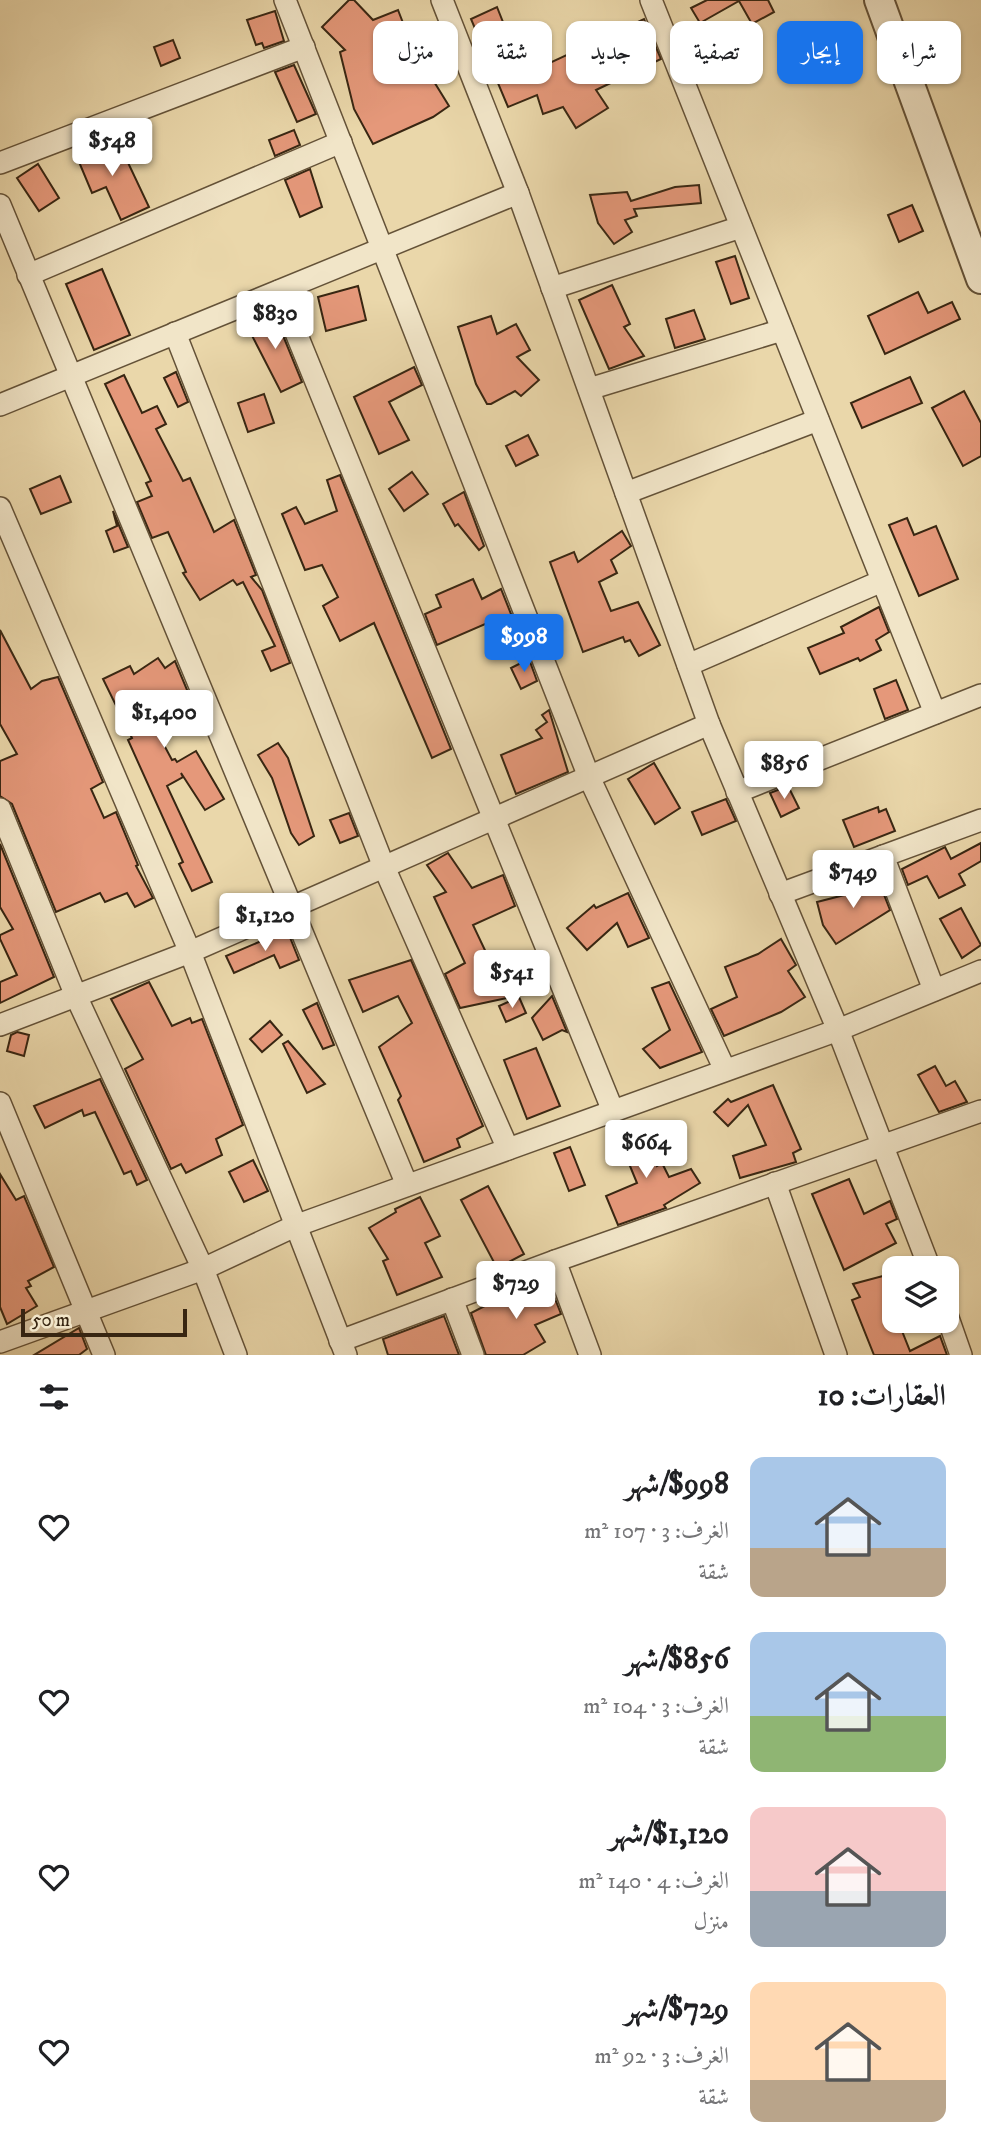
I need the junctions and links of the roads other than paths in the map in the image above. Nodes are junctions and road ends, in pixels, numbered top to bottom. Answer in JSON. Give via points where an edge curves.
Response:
{"nodes":[{"id":1,"x":285,"y":0,"type":"edge"},
{"id":2,"x":442,"y":0,"type":"edge"},
{"id":3,"x":651,"y":0,"type":"edge"},
{"id":4,"x":879,"y":0,"type":"edge"},
{"id":5,"x":304,"y":47,"type":"junction"},
{"id":6,"x":341,"y":142,"type":"junction"},
{"id":7,"x":0,"y":163,"type":"edge"},
{"id":8,"x":518,"y":193,"type":"junction"},
{"id":9,"x":0,"y":205,"type":"edge"},
{"id":10,"x":741,"y":227,"type":"junction"},
{"id":11,"x":384,"y":248,"type":"junction"},
{"id":12,"x":28,"y":275,"type":"junction"},
{"id":13,"x":981,"y":279,"type":"edge"},
{"id":14,"x":552,"y":288,"type":"junction"},
{"id":15,"x":279,"y":291,"type":"junction"},
{"id":16,"x":782,"y":330,"type":"junction"},
{"id":17,"x":175,"y":333,"type":"junction"},
{"id":18,"x":69,"y":376,"type":"junction"},
{"id":19,"x":589,"y":389,"type":"junction"},
{"id":20,"x":0,"y":405,"type":"edge"},
{"id":21,"x":818,"y":419,"type":"junction"},
{"id":22,"x":625,"y":493,"type":"junction"},
{"id":23,"x":0,"y":508,"type":"edge"},
{"id":24,"x":882,"y":581,"type":"junction"},
{"id":25,"x":688,"y":665,"type":"junction"},
{"id":26,"x":981,"y":695,"type":"edge"},
{"id":27,"x":935,"y":713,"type":"junction"},
{"id":28,"x":709,"y":724,"type":"junction"},
{"id":29,"x":589,"y":777,"type":"junction"},
{"id":30,"x":737,"y":792,"type":"junction"},
{"id":31,"x":0,"y":809,"type":"edge"},
{"id":32,"x":494,"y":819,"type":"junction"},
{"id":33,"x":981,"y":820,"type":"edge"},
{"id":34,"x":883,"y":856,"type":"junction"},
{"id":35,"x":384,"y":867,"type":"junction"},
{"id":36,"x":780,"y":894,"type":"junction"},
{"id":37,"x":290,"y":908,"type":"junction"},
{"id":38,"x":190,"y":952,"type":"junction"},
{"id":39,"x":981,"y":971,"type":"edge"},
{"id":40,"x":934,"y":990,"type":"junction"},
{"id":41,"x":76,"y":996,"type":"junction"},
{"id":42,"x":0,"y":1026,"type":"edge"},
{"id":43,"x":838,"y":1030,"type":"junction"},
{"id":44,"x":725,"y":1070,"type":"junction"},
{"id":45,"x":0,"y":1104,"type":"edge"},
{"id":46,"x":613,"y":1111,"type":"junction"},
{"id":47,"x":981,"y":1111,"type":"edge"},
{"id":48,"x":884,"y":1144,"type":"junction"},
{"id":49,"x":508,"y":1149,"type":"junction"},
{"id":50,"x":775,"y":1183,"type":"junction"},
{"id":51,"x":407,"y":1185,"type":"junction"},
{"id":52,"x":295,"y":1226,"type":"junction"},
{"id":53,"x":925,"y":1256,"type":"edge"},
{"id":54,"x":555,"y":1261,"type":"junction"},
{"id":55,"x":203,"y":1269,"type":"junction"},
{"id":56,"x":452,"y":1299,"type":"junction"},
{"id":57,"x":86,"y":1312,"type":"junction"},
{"id":58,"x":953,"y":1333,"type":"edge"},
{"id":59,"x":0,"y":1342,"type":"edge"},
{"id":60,"x":343,"y":1348,"type":"edge"},
{"id":61,"x":104,"y":1355,"type":"edge"},
{"id":62,"x":236,"y":1355,"type":"edge"},
{"id":63,"x":473,"y":1355,"type":"edge"},
{"id":64,"x":590,"y":1355,"type":"edge"},
{"id":65,"x":836,"y":1355,"type":"edge"},
{"id":66,"x":961,"y":1355,"type":"edge"}],
"edges":[{"from":1,"to":5,"type":"street"},
{"from":2,"to":8,"type":"street"},
{"from":3,"to":10,"type":"street"},
{"from":4,"to":13,"type":"street"},
{"from":5,"to":6,"type":"street"},
{"from":5,"to":7,"type":"street"},
{"from":6,"to":11,"type":"street"},
{"from":6,"to":12,"type":"street"},
{"from":8,"to":11,"type":"street"},
{"from":8,"to":14,"type":"street"},
{"from":9,"to":12,"type":"street"},
{"from":10,"to":14,"type":"street"},
{"from":10,"to":16,"type":"street"},
{"from":11,"to":15,"type":"street"},
{"from":11,"to":29,"type":"street"},
{"from":12,"to":18,"type":"street"},
{"from":14,"to":19,"type":"street"},
{"from":15,"to":17,"type":"street"},
{"from":15,"to":32,"type":"street"},
{"from":16,"to":19,"type":"street"},
{"from":16,"to":21,"type":"street"},
{"from":17,"to":18,"type":"street"},
{"from":17,"to":35,"type":"street"},
{"from":18,"to":20,"type":"street"},
{"from":18,"to":37,"type":"street"},
{"from":19,"to":22,"type":"street"},
{"from":21,"to":22,"type":"street"},
{"from":21,"to":24,"type":"street"},
{"from":22,"to":25,"type":"street"},
{"from":23,"to":38,"type":"street"},
{"from":24,"to":25,"type":"street"},
{"from":24,"to":27,"type":"street"},
{"from":25,"to":28,"type":"street"},
{"from":26,"to":27,"type":"street"},
{"from":27,"to":30,"type":"street"},
{"from":28,"to":29,"type":"street"},
{"from":28,"to":30,"type":"street"},
{"from":29,"to":32,"type":"street"},
{"from":29,"to":44,"type":"street"},
{"from":30,"to":36,"type":"street"},
{"from":31,"to":41,"type":"street"},
{"from":32,"to":35,"type":"street"},
{"from":32,"to":46,"type":"street"},
{"from":33,"to":34,"type":"street"},
{"from":34,"to":36,"type":"street"},
{"from":34,"to":40,"type":"street"},
{"from":35,"to":37,"type":"street"},
{"from":35,"to":49,"type":"street"},
{"from":36,"to":43,"type":"street"},
{"from":37,"to":38,"type":"street"},
{"from":37,"to":51,"type":"street"},
{"from":38,"to":41,"type":"street"},
{"from":38,"to":52,"type":"street"},
{"from":39,"to":40,"type":"street"},
{"from":40,"to":43,"type":"street"},
{"from":41,"to":42,"type":"street"},
{"from":41,"to":55,"type":"street"},
{"from":43,"to":44,"type":"street"},
{"from":43,"to":48,"type":"street"},
{"from":44,"to":46,"type":"street"},
{"from":45,"to":57,"type":"street"},
{"from":46,"to":49,"type":"street"},
{"from":47,"to":48,"type":"street"},
{"from":48,"to":50,"type":"street"},
{"from":48,"to":53,"type":"street"},
{"from":49,"to":51,"type":"street"},
{"from":50,"to":54,"type":"street"},
{"from":50,"to":65,"type":"street"},
{"from":51,"to":52,"type":"street"},
{"from":52,"to":55,"type":"street"},
{"from":52,"to":60,"type":"street"},
{"from":54,"to":56,"type":"street"},
{"from":54,"to":64,"type":"street"},
{"from":55,"to":57,"type":"street"},
{"from":55,"to":62,"type":"street"},
{"from":56,"to":60,"type":"street"},
{"from":56,"to":63,"type":"street"},
{"from":57,"to":59,"type":"street"},
{"from":57,"to":61,"type":"street"},
{"from":58,"to":66,"type":"street"}]}
